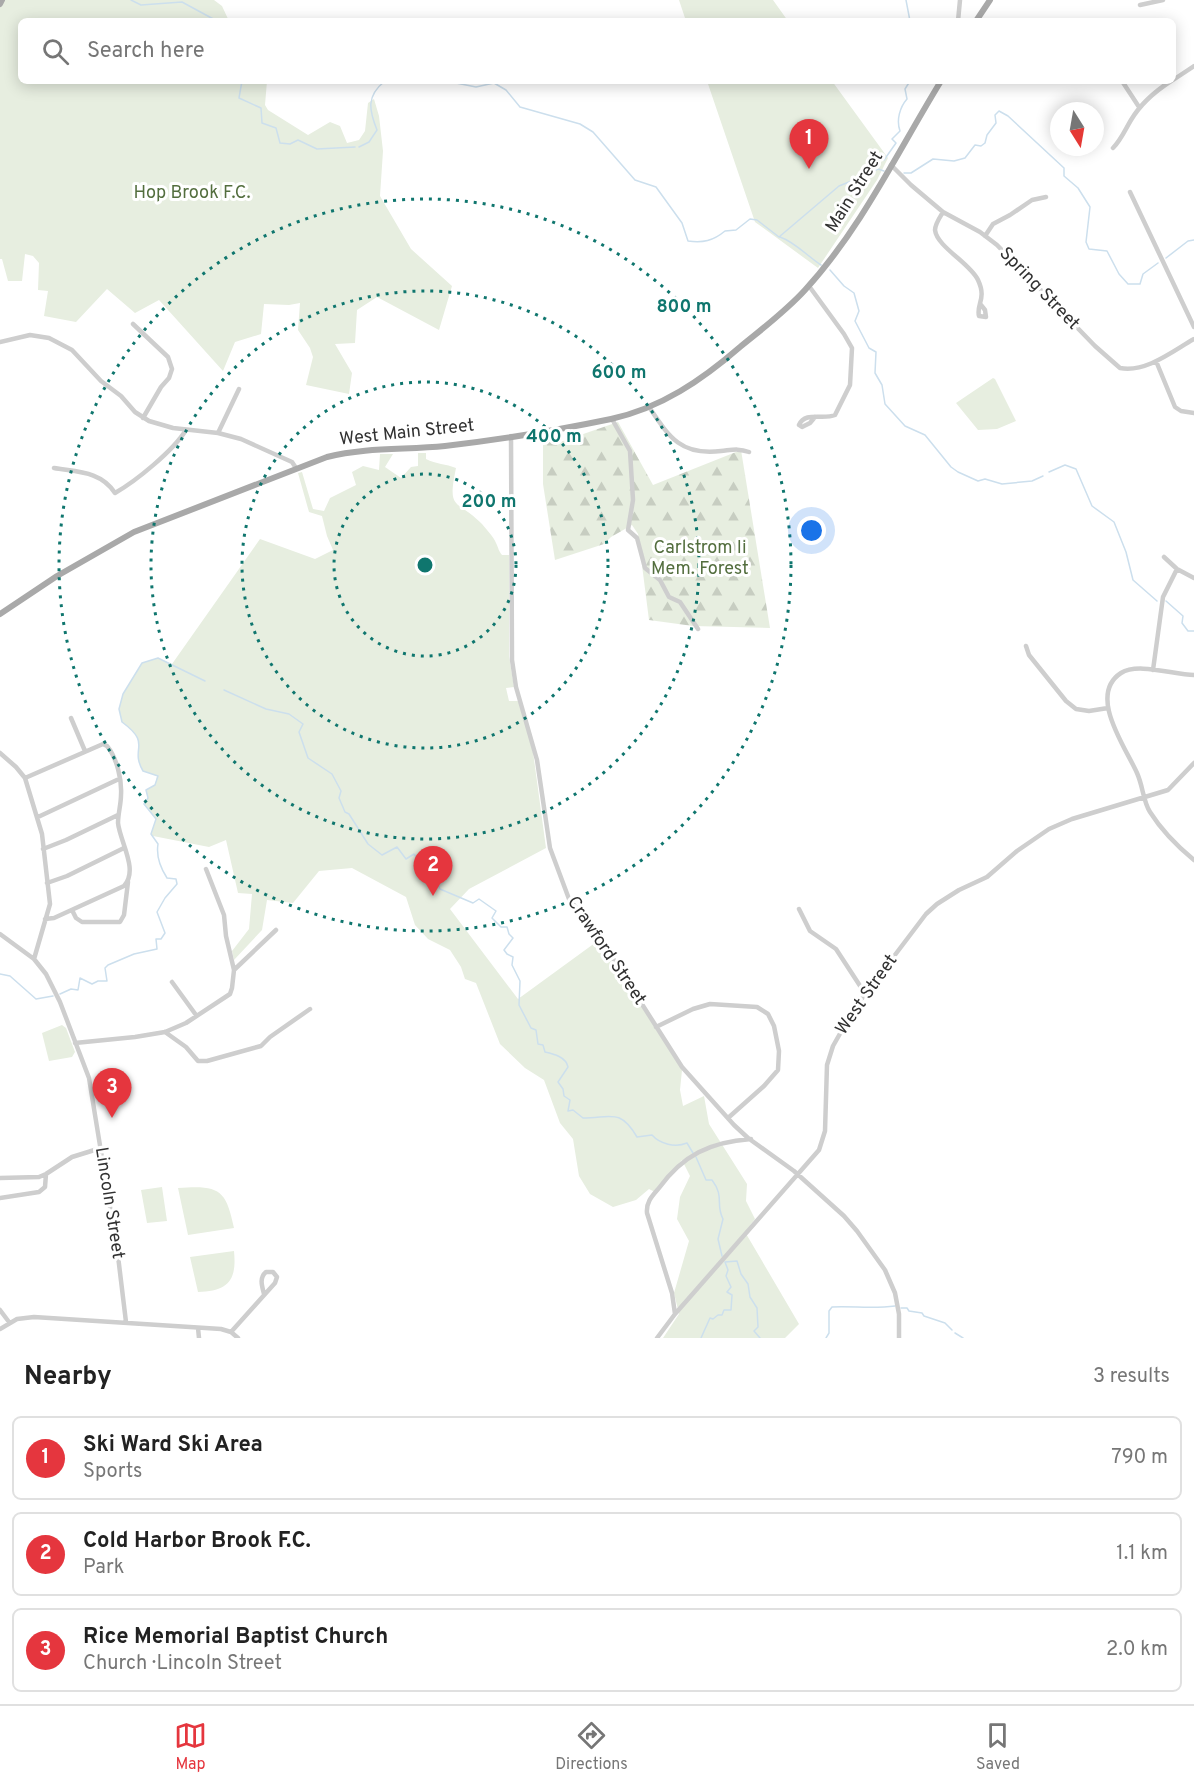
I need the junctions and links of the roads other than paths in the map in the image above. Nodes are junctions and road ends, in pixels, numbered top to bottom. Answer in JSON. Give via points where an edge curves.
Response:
{"nodes":[{"id":1,"x":2,"y":0,"type":"edge"},
{"id":2,"x":960,"y":0,"type":"edge"},
{"id":3,"x":990,"y":0,"type":"edge"},
{"id":4,"x":1163,"y":0,"type":"edge"},
{"id":5,"x":0,"y":4,"type":"edge"},
{"id":6,"x":1140,"y":5,"type":"dead end"},
{"id":7,"x":958,"y":18,"type":"edge"},
{"id":8,"x":978,"y":18,"type":"edge"},
{"id":9,"x":1194,"y":66,"type":"edge"},
{"id":10,"x":1176,"y":77,"type":"edge"},
{"id":11,"x":939,"y":84,"type":"edge"},
{"id":12,"x":1124,"y":84,"type":"edge"},
{"id":13,"x":1166,"y":84,"type":"edge"},
{"id":14,"x":1139,"y":108,"type":"junction"},
{"id":15,"x":1113,"y":148,"type":"dead end"},
{"id":16,"x":891,"y":165,"type":"junction"},
{"id":17,"x":1130,"y":192,"type":"dead end"},
{"id":18,"x":1046,"y":197,"type":"dead end"},
{"id":19,"x":943,"y":212,"type":"junction"},
{"id":20,"x":985,"y":236,"type":"junction"},
{"id":21,"x":809,"y":286,"type":"junction"},
{"id":22,"x":981,"y":305,"type":"dead end"},
{"id":23,"x":784,"y":311,"type":"joint"},
{"id":24,"x":133,"y":324,"type":"dead end"},
{"id":25,"x":1194,"y":327,"type":"edge"},
{"id":26,"x":1194,"y":339,"type":"edge"},
{"id":27,"x":0,"y":342,"type":"edge"},
{"id":28,"x":1156,"y":361,"type":"junction"},
{"id":29,"x":239,"y":389,"type":"dead end"},
{"id":30,"x":650,"y":406,"type":"junction"},
{"id":31,"x":1194,"y":413,"type":"edge"},
{"id":32,"x":815,"y":417,"type":"dead end"},
{"id":33,"x":143,"y":418,"type":"junction"},
{"id":34,"x":612,"y":419,"type":"junction"},
{"id":35,"x":186,"y":430,"type":"junction"},
{"id":36,"x":218,"y":434,"type":"junction"},
{"id":37,"x":512,"y":436,"type":"junction"},
{"id":38,"x":749,"y":452,"type":"dead end"},
{"id":39,"x":54,"y":468,"type":"dead end"},
{"id":40,"x":296,"y":468,"type":"junction"},
{"id":41,"x":1164,"y":557,"type":"dead end"},
{"id":42,"x":1177,"y":569,"type":"junction"},
{"id":43,"x":1194,"y":578,"type":"edge"},
{"id":44,"x":0,"y":614,"type":"edge"},
{"id":45,"x":698,"y":629,"type":"dead end"},
{"id":46,"x":1026,"y":646,"type":"dead end"},
{"id":47,"x":1153,"y":670,"type":"junction"},
{"id":48,"x":1194,"y":675,"type":"edge"},
{"id":49,"x":1108,"y":708,"type":"junction"},
{"id":50,"x":71,"y":718,"type":"dead end"},
{"id":51,"x":86,"y":751,"type":"junction"},
{"id":52,"x":0,"y":753,"type":"edge"},
{"id":53,"x":1194,"y":763,"type":"edge"},
{"id":54,"x":25,"y":778,"type":"junction"},
{"id":55,"x":119,"y":779,"type":"junction"},
{"id":56,"x":1144,"y":797,"type":"junction"},
{"id":57,"x":118,"y":815,"type":"junction"},
{"id":58,"x":38,"y":817,"type":"junction"},
{"id":59,"x":43,"y":849,"type":"junction"},
{"id":60,"x":124,"y":849,"type":"junction"},
{"id":61,"x":1194,"y":860,"type":"edge"},
{"id":62,"x":206,"y":869,"type":"dead end"},
{"id":63,"x":128,"y":882,"type":"junction"},
{"id":64,"x":47,"y":884,"type":"junction"},
{"id":65,"x":799,"y":909,"type":"dead end"},
{"id":66,"x":72,"y":910,"type":"junction"},
{"id":67,"x":45,"y":920,"type":"junction"},
{"id":68,"x":276,"y":930,"type":"dead end"},
{"id":69,"x":0,"y":934,"type":"edge"},
{"id":70,"x":34,"y":959,"type":"junction"},
{"id":71,"x":234,"y":970,"type":"junction"},
{"id":72,"x":172,"y":982,"type":"dead end"},
{"id":73,"x":866,"y":995,"type":"junction"},
{"id":74,"x":310,"y":1010,"type":"dead end"},
{"id":75,"x":196,"y":1015,"type":"junction"},
{"id":76,"x":656,"y":1027,"type":"junction"},
{"id":77,"x":165,"y":1032,"type":"junction"},
{"id":78,"x":75,"y":1043,"type":"junction"},
{"id":79,"x":728,"y":1118,"type":"junction"},
{"id":80,"x":751,"y":1139,"type":"junction"},
{"id":81,"x":101,"y":1148,"type":"junction"},
{"id":82,"x":46,"y":1174,"type":"junction"},
{"id":83,"x":798,"y":1174,"type":"junction"},
{"id":84,"x":0,"y":1178,"type":"edge"},
{"id":85,"x":0,"y":1198,"type":"edge"},
{"id":86,"x":264,"y":1294,"type":"junction"},
{"id":87,"x":0,"y":1310,"type":"edge"},
{"id":88,"x":675,"y":1314,"type":"junction"},
{"id":89,"x":9,"y":1322,"type":"junction"},
{"id":90,"x":126,"y":1322,"type":"junction"},
{"id":91,"x":198,"y":1328,"type":"junction"},
{"id":92,"x":0,"y":1329,"type":"edge"},
{"id":93,"x":231,"y":1332,"type":"junction"},
{"id":94,"x":199,"y":1338,"type":"edge"},
{"id":95,"x":238,"y":1338,"type":"edge"},
{"id":96,"x":657,"y":1338,"type":"edge"},
{"id":97,"x":899,"y":1338,"type":"edge"}],
"edges":[{"from":1,"to":5,"type":"main road"},
{"from":2,"to":7,"type":"street"},
{"from":3,"to":8,"type":"main road"},
{"from":4,"to":6,"type":"street"},
{"from":9,"to":10,"type":"street"},
{"from":11,"to":16,"type":"main road","name":"Main Street"},
{"from":12,"to":14,"type":"street"},
{"from":13,"to":14,"type":"street"},
{"from":14,"to":15,"type":"street"},
{"from":16,"to":19,"type":"street","name":"Spring Street"},
{"from":16,"to":21,"type":"main road","name":"Main Street","via":[[844,240]]},
{"from":17,"to":25,"type":"street"},
{"from":18,"to":20,"type":"street","via":[[1032,200],[993,224]]},
{"from":19,"to":20,"type":"street","name":"Spring Street"},
{"from":19,"to":22,"type":"street","via":[[936,232],[978,279]]},
{"from":20,"to":28,"type":"street","name":"Spring Street","via":[[1117,367],[1132,369]]},
{"from":21,"to":23,"type":"main road","name":"Main Street"},
{"from":21,"to":32,"type":"street","via":[[852,348],[850,385],[836,415]]},
{"from":23,"to":30,"type":"main road","name":"West Main Street","via":[[703,377]]},
{"from":24,"to":33,"type":"street","via":[[168,357],[172,369]]},
{"from":26,"to":28,"type":"street","name":"Spring Street"},
{"from":27,"to":33,"type":"street","via":[[36,334],[58,342],[72,350]]},
{"from":28,"to":31,"type":"street","via":[[1175,407]]},
{"from":29,"to":36,"type":"street"},
{"from":30,"to":34,"type":"main road","name":"West Main Street"},
{"from":30,"to":38,"type":"street","via":[[669,436],[681,446],[702,451],[739,448]]},
{"from":33,"to":35,"type":"street"},
{"from":34,"to":37,"type":"main road","name":"West Main Street"},
{"from":34,"to":45,"type":"street","via":[[630,451],[633,500],[628,530],[637,538],[645,568],[660,580],[669,597],[680,602]]},
{"from":35,"to":36,"type":"street"},
{"from":35,"to":39,"type":"street","via":[[176,445],[140,478],[115,493],[95,475]]},
{"from":36,"to":40,"type":"street","via":[[255,444],[292,462]]},
{"from":37,"to":40,"type":"main road","name":"West Main Street","via":[[444,446],[354,452]]},
{"from":37,"to":76,"type":"street","name":"Crawford Street","via":[[512,660],[537,760],[552,853],[569,899],[598,935]]},
{"from":40,"to":44,"type":"main road","name":"West Main Street","via":[[134,532]]},
{"from":41,"to":42,"type":"street"},
{"from":42,"to":43,"type":"street"},
{"from":42,"to":47,"type":"street","via":[[1163,597]]},
{"from":46,"to":49,"type":"street","via":[[1029,655],[1072,706],[1083,711]]},
{"from":47,"to":48,"type":"street"},
{"from":47,"to":49,"type":"street","via":[[1134,669],[1120,674],[1110,687]]},
{"from":49,"to":56,"type":"street"},
{"from":50,"to":51,"type":"street"},
{"from":51,"to":54,"type":"street"},
{"from":51,"to":55,"type":"street","via":[[107,746]]},
{"from":52,"to":54,"type":"street"},
{"from":53,"to":56,"type":"street","name":"West Street","via":[[1168,790]]},
{"from":54,"to":58,"type":"street"},
{"from":55,"to":57,"type":"street"},
{"from":55,"to":58,"type":"street"},
{"from":56,"to":61,"type":"street","via":[[1159,824]]},
{"from":56,"to":73,"type":"street","name":"West Street","via":[[1049,829],[987,877],[937,904],[917,924]]},
{"from":57,"to":59,"type":"street"},
{"from":57,"to":60,"type":"street"},
{"from":58,"to":59,"type":"street"},
{"from":59,"to":64,"type":"street"},
{"from":60,"to":63,"type":"street","via":[[129,864]]},
{"from":60,"to":64,"type":"street"},
{"from":62,"to":71,"type":"street","via":[[224,915]]},
{"from":63,"to":66,"type":"street"},
{"from":63,"to":66,"type":"street","via":[[120,922],[82,922]]},
{"from":64,"to":67,"type":"street","via":[[50,904]]},
{"from":65,"to":73,"type":"street","via":[[810,931],[836,948]]},
{"from":66,"to":67,"type":"street"},
{"from":67,"to":70,"type":"street"},
{"from":68,"to":71,"type":"street"},
{"from":69,"to":70,"type":"street","name":"Lincoln Street"},
{"from":70,"to":78,"type":"street","name":"Lincoln Street","via":[[52,984]]},
{"from":71,"to":75,"type":"street","via":[[228,996]]},
{"from":72,"to":75,"type":"street"},
{"from":73,"to":83,"type":"street","name":"West Street","via":[[831,1049],[823,1140]]},
{"from":74,"to":77,"type":"street","via":[[261,1046],[207,1060],[198,1061]]},
{"from":75,"to":77,"type":"street"},
{"from":76,"to":79,"type":"street","name":"Crawford Street","via":[[679,1063]]},
{"from":76,"to":79,"type":"street","via":[[710,1004],[757,1007],[768,1014],[779,1051],[778,1070]]},
{"from":77,"to":78,"type":"street"},
{"from":78,"to":81,"type":"street","name":"Lincoln Street","via":[[90,1084]]},
{"from":79,"to":80,"type":"street","name":"Crawford Street"},
{"from":80,"to":83,"type":"street","name":"Crawford Street"},
{"from":80,"to":88,"type":"street","via":[[727,1142],[689,1157],[670,1173],[649,1201],[647,1213]]},
{"from":81,"to":82,"type":"street","via":[[72,1157]]},
{"from":81,"to":90,"type":"street","name":"Lincoln Street"},
{"from":82,"to":84,"type":"street","via":[[26,1179]]},
{"from":82,"to":85,"type":"street","via":[[45,1187],[39,1192]]},
{"from":83,"to":88,"type":"street","name":"West Street"},
{"from":83,"to":97,"type":"street","name":"Crawford Street","via":[[850,1222],[885,1270],[898,1304]]},
{"from":86,"to":86,"type":"street","via":[[277,1281],[273,1272],[262,1276]]},
{"from":86,"to":93,"type":"street"},
{"from":87,"to":89,"type":"street"},
{"from":88,"to":96,"type":"street","name":"West Street"},
{"from":89,"to":90,"type":"street","via":[[34,1317]]},
{"from":89,"to":92,"type":"street"},
{"from":90,"to":91,"type":"street"},
{"from":91,"to":93,"type":"street"},
{"from":91,"to":94,"type":"street"},
{"from":93,"to":95,"type":"street"}]}
